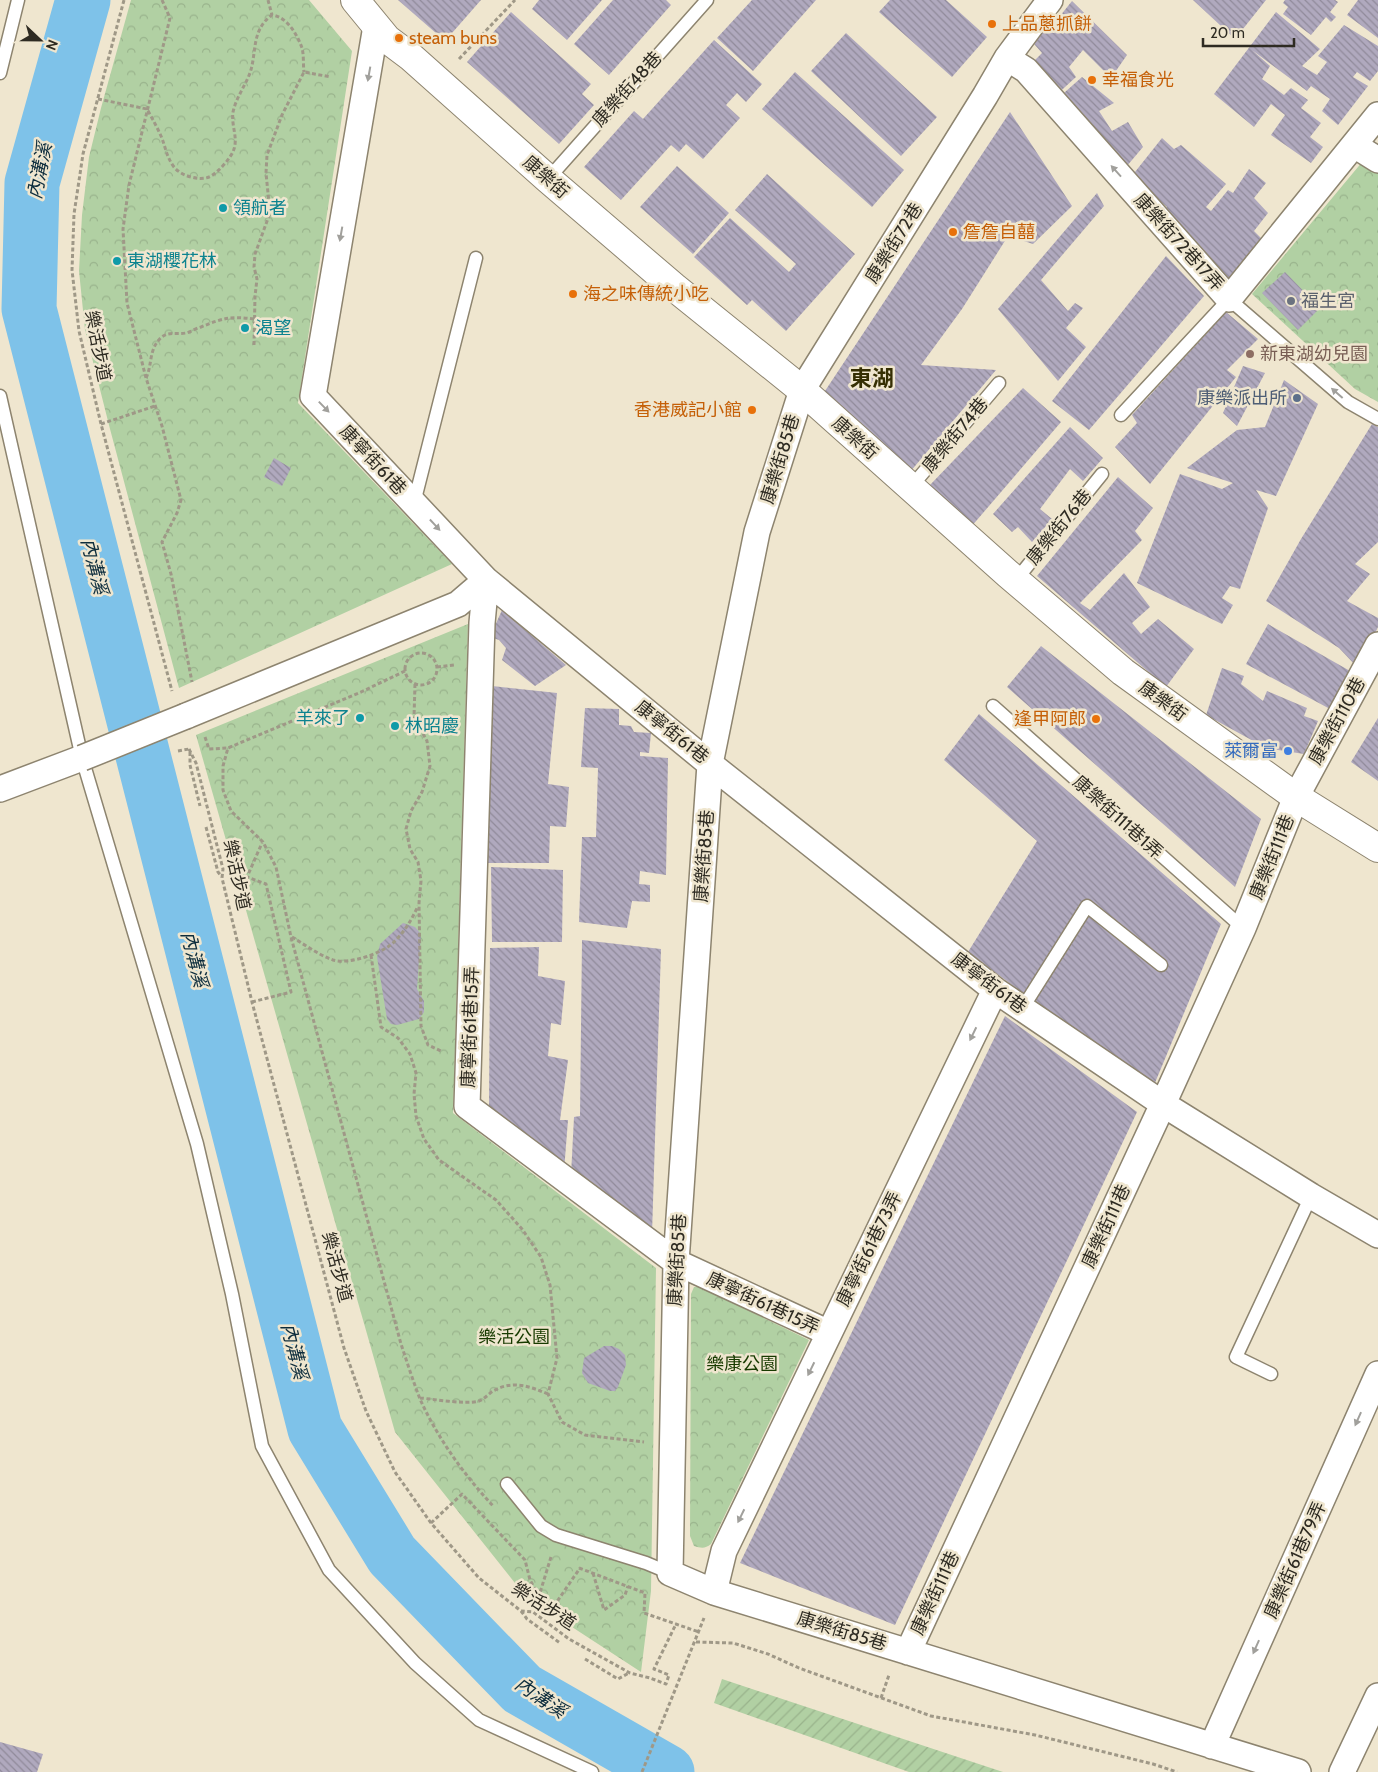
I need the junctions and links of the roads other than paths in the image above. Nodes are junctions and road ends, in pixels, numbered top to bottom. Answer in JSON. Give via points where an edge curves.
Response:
{"nodes":[{"id":1,"x":18,"y":0,"type":"edge"},
{"id":2,"x":355,"y":0,"type":"edge"},
{"id":3,"x":707,"y":0,"type":"edge"},
{"id":4,"x":1050,"y":0,"type":"edge"},
{"id":5,"x":376,"y":26,"type":"junction"},
{"id":6,"x":1006,"y":58,"type":"junction"},
{"id":7,"x":0,"y":73,"type":"edge"},
{"id":8,"x":1378,"y":115,"type":"edge"},
{"id":9,"x":1354,"y":145,"type":"junction"},
{"id":10,"x":1378,"y":160,"type":"edge"},
{"id":11,"x":548,"y":179,"type":"junction"},
{"id":12,"x":476,"y":258,"type":"dead end"},
{"id":13,"x":1230,"y":299,"type":"junction"},
{"id":14,"x":999,"y":383,"type":"dead end"},
{"id":15,"x":802,"y":390,"type":"junction"},
{"id":16,"x":0,"y":396,"type":"edge"},
{"id":17,"x":1120,"y":415,"type":"dead end"},
{"id":18,"x":1378,"y":419,"type":"edge"},
{"id":19,"x":1102,"y":474,"type":"dead end"},
{"id":20,"x":911,"y":487,"type":"junction"},
{"id":21,"x":414,"y":503,"type":"junction"},
{"id":22,"x":486,"y":580,"type":"junction"},
{"id":23,"x":1016,"y":580,"type":"junction"},
{"id":24,"x":1378,"y":645,"type":"edge"},
{"id":25,"x":993,"y":706,"type":"dead end"},
{"id":26,"x":82,"y":758,"type":"junction"},
{"id":27,"x":710,"y":764,"type":"junction"},
{"id":28,"x":0,"y":789,"type":"edge"},
{"id":29,"x":1296,"y":797,"type":"junction"},
{"id":30,"x":1378,"y":848,"type":"edge"},
{"id":31,"x":1243,"y":928,"type":"junction"},
{"id":32,"x":1161,"y":965,"type":"dead end"},
{"id":33,"x":994,"y":990,"type":"junction"},
{"id":34,"x":1022,"y":1009,"type":"junction"},
{"id":35,"x":1163,"y":1104,"type":"junction"},
{"id":36,"x":1311,"y":1196,"type":"junction"},
{"id":37,"x":1378,"y":1235,"type":"edge"},
{"id":38,"x":676,"y":1262,"type":"junction"},
{"id":39,"x":828,"y":1333,"type":"junction"},
{"id":40,"x":1271,"y":1374,"type":"dead end"},
{"id":41,"x":1378,"y":1374,"type":"edge"},
{"id":42,"x":507,"y":1484,"type":"dead end"},
{"id":43,"x":670,"y":1572,"type":"junction"},
{"id":44,"x":714,"y":1592,"type":"junction"},
{"id":45,"x":908,"y":1652,"type":"junction"},
{"id":46,"x":1378,"y":1696,"type":"edge"},
{"id":47,"x":1212,"y":1746,"type":"junction"},
{"id":48,"x":592,"y":1772,"type":"edge"},
{"id":49,"x":1298,"y":1772,"type":"edge"},
{"id":50,"x":1342,"y":1772,"type":"edge"}],
"edges":[{"from":1,"to":7,"type":"lane"},
{"from":2,"to":5,"type":"street","name":"康樂街"},
{"from":3,"to":11,"type":"lane","name":"康樂街48巷"},
{"from":4,"to":6,"type":"street","name":"康樂街72巷"},
{"from":5,"to":11,"type":"street","name":"康樂街"},
{"from":5,"to":21,"type":"street","name":"康寧街61巷","one_way":true,"via":[[313,396]]},
{"from":13,"to":6,"type":"street","name":"康樂街72巷17弄","one_way":true,"via":[[1026,70]]},
{"from":6,"to":15,"type":"street","name":"康樂街72巷"},
{"from":8,"to":9,"type":"street","name":"康樂街72巷17弄"},
{"from":9,"to":10,"type":"street"},
{"from":9,"to":13,"type":"street","name":"康樂街72巷17弄"},
{"from":11,"to":15,"type":"street","name":"康樂街","via":[[674,287]]},
{"from":12,"to":21,"type":"lane"},
{"from":13,"to":17,"type":"lane"},
{"from":18,"to":13,"type":"lane","one_way":true,"via":[[1348,402]]},
{"from":14,"to":20,"type":"lane","name":"康樂街74巷"},
{"from":15,"to":20,"type":"street","name":"康樂街"},
{"from":15,"to":27,"type":"street","name":"康樂街85巷","via":[[757,532]]},
{"from":16,"to":26,"type":"lane"},
{"from":19,"to":23,"type":"lane","name":"康樂街76巷"},
{"from":20,"to":23,"type":"street","name":"康樂街"},
{"from":21,"to":22,"type":"street","name":"康寧街61巷","one_way":true},
{"from":22,"to":26,"type":"street","bridge":true,"via":[[458,604]]},
{"from":22,"to":27,"type":"street","name":"康寧街61巷"},
{"from":22,"to":38,"type":"street","name":"康寧街61巷15弄","via":[[467,1106]]},
{"from":23,"to":29,"type":"street","name":"康樂街","via":[[1123,672]]},
{"from":24,"to":29,"type":"street","name":"康樂街110巷"},
{"from":25,"to":31,"type":"lane","name":"康樂街111巷1弄"},
{"from":26,"to":28,"type":"street"},
{"from":26,"to":48,"type":"lane","via":[[197,1144],[232,1294],[262,1446],[329,1570],[415,1663],[479,1720]]},
{"from":27,"to":33,"type":"street","name":"康寧街61巷"},
{"from":27,"to":38,"type":"street","name":"康樂街85巷"},
{"from":29,"to":30,"type":"street","name":"康樂街"},
{"from":29,"to":31,"type":"street","name":"康樂街111巷"},
{"from":31,"to":35,"type":"street","name":"康樂街111巷"},
{"from":32,"to":34,"type":"lane","via":[[1087,906]]},
{"from":33,"to":34,"type":"street","name":"康寧街61巷"},
{"from":33,"to":39,"type":"street","name":"康寧街61巷73弄","one_way":true},
{"from":34,"to":35,"type":"street","name":"康寧街61巷"},
{"from":35,"to":36,"type":"street","name":"康寧街61巷"},
{"from":35,"to":45,"type":"street","name":"康樂街111巷"},
{"from":36,"to":37,"type":"street","name":"康寧街61巷"},
{"from":36,"to":40,"type":"lane","via":[[1236,1357]]},
{"from":38,"to":39,"type":"street","name":"康寧街61巷15弄"},
{"from":38,"to":43,"type":"street","name":"康樂街85巷"},
{"from":39,"to":44,"type":"street","name":"康寧街61巷73弄","one_way":true,"via":[[724,1551]]},
{"from":41,"to":47,"type":"street","name":"康樂街61巷79弄","one_way":true},
{"from":42,"to":43,"type":"lane","via":[[541,1526],[556,1535]]},
{"from":43,"to":44,"type":"street","name":"康樂街85巷"},
{"from":44,"to":45,"type":"street","name":"康樂街85巷"},
{"from":45,"to":47,"type":"street","name":"康樂街85巷"},
{"from":46,"to":50,"type":"street"},
{"from":47,"to":49,"type":"street","name":"康樂街85巷"}]}
